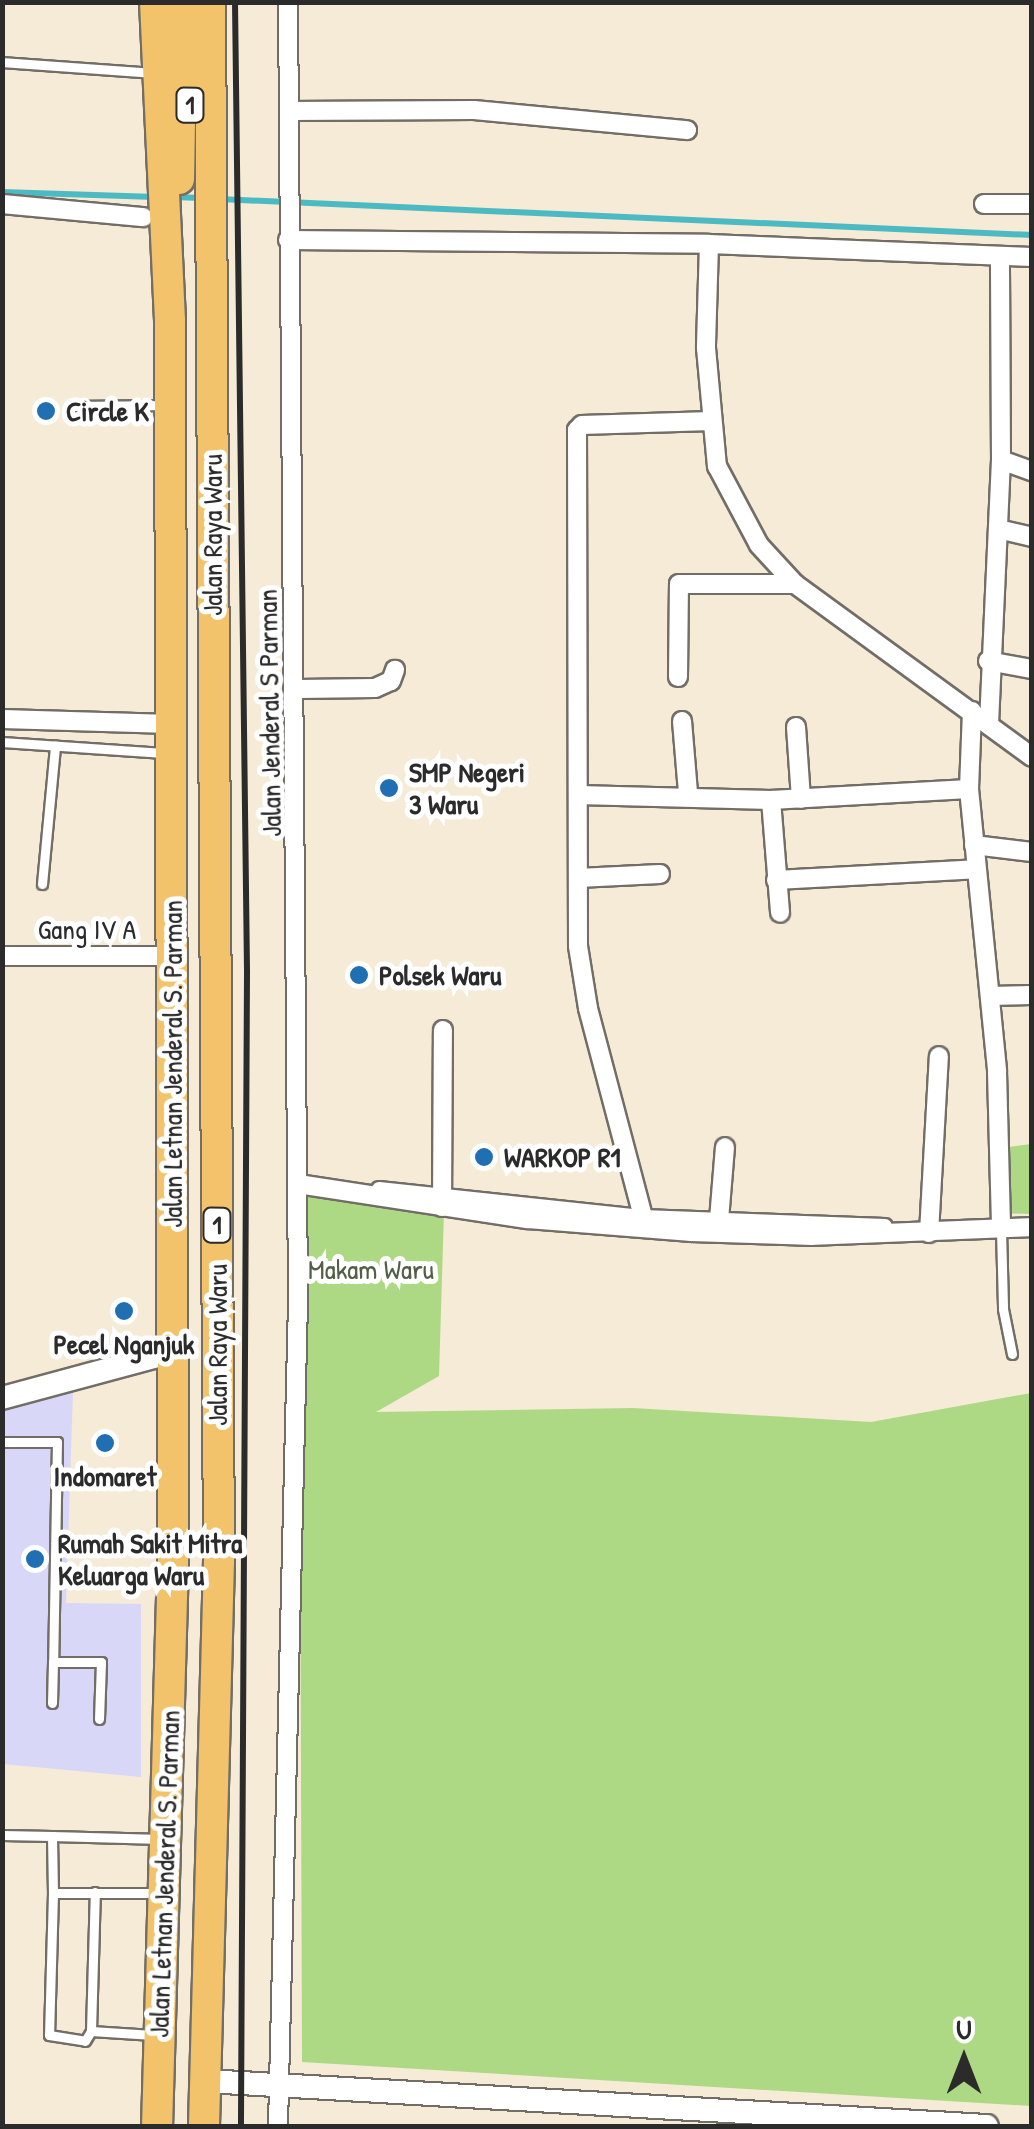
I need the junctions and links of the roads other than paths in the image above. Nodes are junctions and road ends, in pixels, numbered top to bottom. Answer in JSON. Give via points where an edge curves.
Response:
{"nodes":[{"id":1,"x":155,"y":2,"type":"edge"},
{"id":2,"x":210,"y":2,"type":"edge"},
{"id":3,"x":288,"y":2,"type":"edge"},
{"id":4,"x":182,"y":11,"type":"edge"},
{"id":5,"x":2,"y":62,"type":"edge"},
{"id":6,"x":157,"y":73,"type":"junction"},
{"id":7,"x":289,"y":111,"type":"junction"},
{"id":8,"x":687,"y":130,"type":"dead end"},
{"id":9,"x":188,"y":189,"type":"junction"},
{"id":10,"x":2,"y":204,"type":"edge"},
{"id":11,"x":984,"y":204,"type":"dead end"},
{"id":12,"x":1032,"y":204,"type":"edge"},
{"id":13,"x":180,"y":222,"type":"junction"},
{"id":14,"x":288,"y":232,"type":"junction"},
{"id":15,"x":708,"y":244,"type":"junction"},
{"id":16,"x":1000,"y":256,"type":"junction"},
{"id":17,"x":1032,"y":257,"type":"edge"},
{"id":18,"x":170,"y":405,"type":"junction"},
{"id":19,"x":74,"y":406,"type":"dead end"},
{"id":20,"x":711,"y":421,"type":"junction"},
{"id":21,"x":1001,"y":460,"type":"junction"},
{"id":22,"x":1032,"y":471,"type":"edge"},
{"id":23,"x":998,"y":529,"type":"junction"},
{"id":24,"x":1032,"y":538,"type":"edge"},
{"id":25,"x":795,"y":584,"type":"junction"},
{"id":26,"x":988,"y":661,"type":"junction"},
{"id":27,"x":1032,"y":669,"type":"edge"},
{"id":28,"x":395,"y":670,"type":"dead end"},
{"id":29,"x":678,"y":677,"type":"dead end"},
{"id":30,"x":298,"y":689,"type":"junction"},
{"id":31,"x":972,"y":711,"type":"junction"},
{"id":32,"x":2,"y":719,"type":"edge"},
{"id":33,"x":682,"y":721,"type":"dead end"},
{"id":34,"x":989,"y":724,"type":"junction"},
{"id":35,"x":796,"y":727,"type":"dead end"},
{"id":36,"x":171,"y":739,"type":"junction"},
{"id":37,"x":2,"y":742,"type":"edge"},
{"id":38,"x":55,"y":746,"type":"junction"},
{"id":39,"x":1032,"y":757,"type":"edge"},
{"id":40,"x":969,"y":789,"type":"junction"},
{"id":41,"x":578,"y":794,"type":"junction"},
{"id":42,"x":688,"y":794,"type":"junction"},
{"id":43,"x":801,"y":798,"type":"junction"},
{"id":44,"x":771,"y":800,"type":"junction"},
{"id":45,"x":974,"y":845,"type":"junction"},
{"id":46,"x":1032,"y":852,"type":"edge"},
{"id":47,"x":976,"y":869,"type":"junction"},
{"id":48,"x":660,"y":874,"type":"dead end"},
{"id":49,"x":578,"y":878,"type":"junction"},
{"id":50,"x":776,"y":880,"type":"junction"},
{"id":51,"x":42,"y":884,"type":"dead end"},
{"id":52,"x":780,"y":913,"type":"dead end"},
{"id":53,"x":2,"y":956,"type":"edge"},
{"id":54,"x":172,"y":956,"type":"junction"},
{"id":55,"x":1032,"y":994,"type":"edge"},
{"id":56,"x":990,"y":996,"type":"junction"},
{"id":57,"x":443,"y":1030,"type":"dead end"},
{"id":58,"x":939,"y":1056,"type":"dead end"},
{"id":59,"x":725,"y":1147,"type":"dead end"},
{"id":60,"x":298,"y":1183,"type":"junction"},
{"id":61,"x":443,"y":1201,"type":"junction"},
{"id":62,"x":644,"y":1222,"type":"junction"},
{"id":63,"x":718,"y":1225,"type":"junction"},
{"id":64,"x":1001,"y":1227,"type":"junction"},
{"id":65,"x":1032,"y":1227,"type":"edge"},
{"id":66,"x":930,"y":1230,"type":"junction"},
{"id":67,"x":173,"y":1352,"type":"junction"},
{"id":68,"x":1012,"y":1354,"type":"dead end"},
{"id":69,"x":2,"y":1398,"type":"edge"},
{"id":70,"x":2,"y":1442,"type":"edge"},
{"id":71,"x":173,"y":1562,"type":"junction"},
{"id":72,"x":219,"y":1562,"type":"junction"},
{"id":73,"x":53,"y":1662,"type":"junction"},
{"id":74,"x":52,"y":1703,"type":"dead end"},
{"id":75,"x":100,"y":1718,"type":"dead end"},
{"id":76,"x":2,"y":1835,"type":"edge"},
{"id":77,"x":52,"y":1836,"type":"junction"},
{"id":78,"x":165,"y":1839,"type":"junction"},
{"id":79,"x":53,"y":1892,"type":"junction"},
{"id":80,"x":96,"y":1892,"type":"junction"},
{"id":81,"x":164,"y":1892,"type":"junction"},
{"id":82,"x":91,"y":2031,"type":"junction"},
{"id":83,"x":160,"y":2035,"type":"junction"},
{"id":84,"x":206,"y":2081,"type":"junction"},
{"id":85,"x":280,"y":2086,"type":"junction"},
{"id":86,"x":157,"y":2126,"type":"edge"},
{"id":87,"x":204,"y":2126,"type":"edge"},
{"id":88,"x":278,"y":2126,"type":"edge"},
{"id":89,"x":987,"y":2126,"type":"edge"}],
"edges":[{"from":1,"to":6,"type":"highway"},
{"from":2,"to":9,"type":"highway"},
{"from":3,"to":7,"type":"street","name":"Jalan Jenderal S Parman"},
{"from":4,"to":9,"type":"highway","number":"1"},
{"from":5,"to":6,"type":"lane"},
{"from":6,"to":9,"type":"highway"},
{"from":7,"to":8,"type":"street","via":[[474,110]]},
{"from":7,"to":14,"type":"street","name":"Jalan Jenderal S Parman"},
{"from":9,"to":13,"type":"highway","number":"1"},
{"from":10,"to":13,"type":"street"},
{"from":11,"to":12,"type":"street"},
{"from":13,"to":18,"type":"highway","name":"Jalan Letnan Jenderal S. Parman","number":"1"},
{"from":13,"to":72,"type":"highway","name":"Jalan Raya Waru","number":"1","via":[[210,324]]},
{"from":14,"to":15,"type":"street"},
{"from":14,"to":30,"type":"street","name":"Jalan Jenderal S Parman"},
{"from":15,"to":16,"type":"street"},
{"from":15,"to":20,"type":"street"},
{"from":16,"to":17,"type":"street"},
{"from":16,"to":21,"type":"street"},
{"from":18,"to":19,"type":"lane"},
{"from":18,"to":36,"type":"highway","name":"Jalan Letnan Jenderal S. Parman","number":"1"},
{"from":20,"to":25,"type":"street","via":[[717,466],[732,499],[759,545]]},
{"from":20,"to":41,"type":"street","via":[[582,424],[577,430]]},
{"from":21,"to":22,"type":"street"},
{"from":21,"to":23,"type":"street"},
{"from":23,"to":24,"type":"street"},
{"from":23,"to":26,"type":"street"},
{"from":25,"to":29,"type":"street","via":[[679,584]]},
{"from":25,"to":31,"type":"street"},
{"from":26,"to":27,"type":"street"},
{"from":26,"to":34,"type":"street"},
{"from":28,"to":30,"type":"street","via":[[391,681],[375,688]]},
{"from":30,"to":60,"type":"street","name":"Jalan Jenderal S Parman"},
{"from":31,"to":34,"type":"street"},
{"from":31,"to":40,"type":"street"},
{"from":32,"to":36,"type":"street"},
{"from":33,"to":42,"type":"street"},
{"from":34,"to":39,"type":"street"},
{"from":35,"to":43,"type":"street"},
{"from":36,"to":38,"type":"lane"},
{"from":36,"to":54,"type":"highway","name":"Jalan Letnan Jenderal S. Parman","number":"1"},
{"from":37,"to":38,"type":"lane"},
{"from":38,"to":51,"type":"lane"},
{"from":40,"to":43,"type":"street"},
{"from":40,"to":45,"type":"street"},
{"from":41,"to":42,"type":"street"},
{"from":41,"to":49,"type":"street"},
{"from":42,"to":44,"type":"street"},
{"from":43,"to":44,"type":"street"},
{"from":44,"to":50,"type":"street"},
{"from":45,"to":46,"type":"street"},
{"from":45,"to":47,"type":"street"},
{"from":47,"to":50,"type":"street"},
{"from":47,"to":56,"type":"street"},
{"from":48,"to":49,"type":"street"},
{"from":49,"to":62,"type":"street","via":[[588,1008]]},
{"from":50,"to":52,"type":"street"},
{"from":53,"to":54,"type":"street","name":"Gang IV A"},
{"from":54,"to":67,"type":"highway","name":"Jalan Letnan Jenderal S. Parman","number":"1"},
{"from":55,"to":56,"type":"street"},
{"from":56,"to":64,"type":"street"},
{"from":57,"to":61,"type":"street"},
{"from":58,"to":66,"type":"street"},
{"from":59,"to":63,"type":"street"},
{"from":60,"to":61,"type":"street"},
{"from":60,"to":85,"type":"street","name":"Jalan Jenderal S Parman"},
{"from":61,"to":62,"type":"street"},
{"from":62,"to":63,"type":"street"},
{"from":63,"to":66,"type":"street"},
{"from":64,"to":65,"type":"street"},
{"from":64,"to":66,"type":"street"},
{"from":64,"to":68,"type":"lane","via":[[1003,1309]]},
{"from":67,"to":69,"type":"street"},
{"from":67,"to":71,"type":"highway","name":"Jalan Letnan Jenderal S. Parman","number":"1"},
{"from":70,"to":73,"type":"lane","via":[[57,1445]]},
{"from":71,"to":72,"type":"highway","via":[[196,1553]]},
{"from":71,"to":78,"type":"highway","name":"Jalan Letnan Jenderal S. Parman","number":"1"},
{"from":72,"to":84,"type":"highway","name":"Jalan Raya Waru","number":"1"},
{"from":73,"to":74,"type":"lane"},
{"from":73,"to":75,"type":"lane","via":[[101,1662]]},
{"from":76,"to":77,"type":"lane"},
{"from":77,"to":78,"type":"lane"},
{"from":77,"to":79,"type":"lane"},
{"from":78,"to":81,"type":"highway","name":"Jalan Letnan Jenderal S. Parman","number":"1"},
{"from":79,"to":80,"type":"lane"},
{"from":79,"to":82,"type":"lane","via":[[49,2035],[85,2040]]},
{"from":80,"to":81,"type":"lane"},
{"from":80,"to":82,"type":"lane"},
{"from":81,"to":83,"type":"highway","name":"Jalan Letnan Jenderal S. Parman","number":"1"},
{"from":82,"to":83,"type":"lane"},
{"from":83,"to":86,"type":"highway","name":"Jalan Letnan Jenderal S. Parman","number":"1"},
{"from":84,"to":85,"type":"street"},
{"from":84,"to":87,"type":"highway","name":"Jalan Raya Waru","number":"1"},
{"from":85,"to":88,"type":"street","name":"Jalan Jenderal S Parman"},
{"from":85,"to":89,"type":"street"}]}
